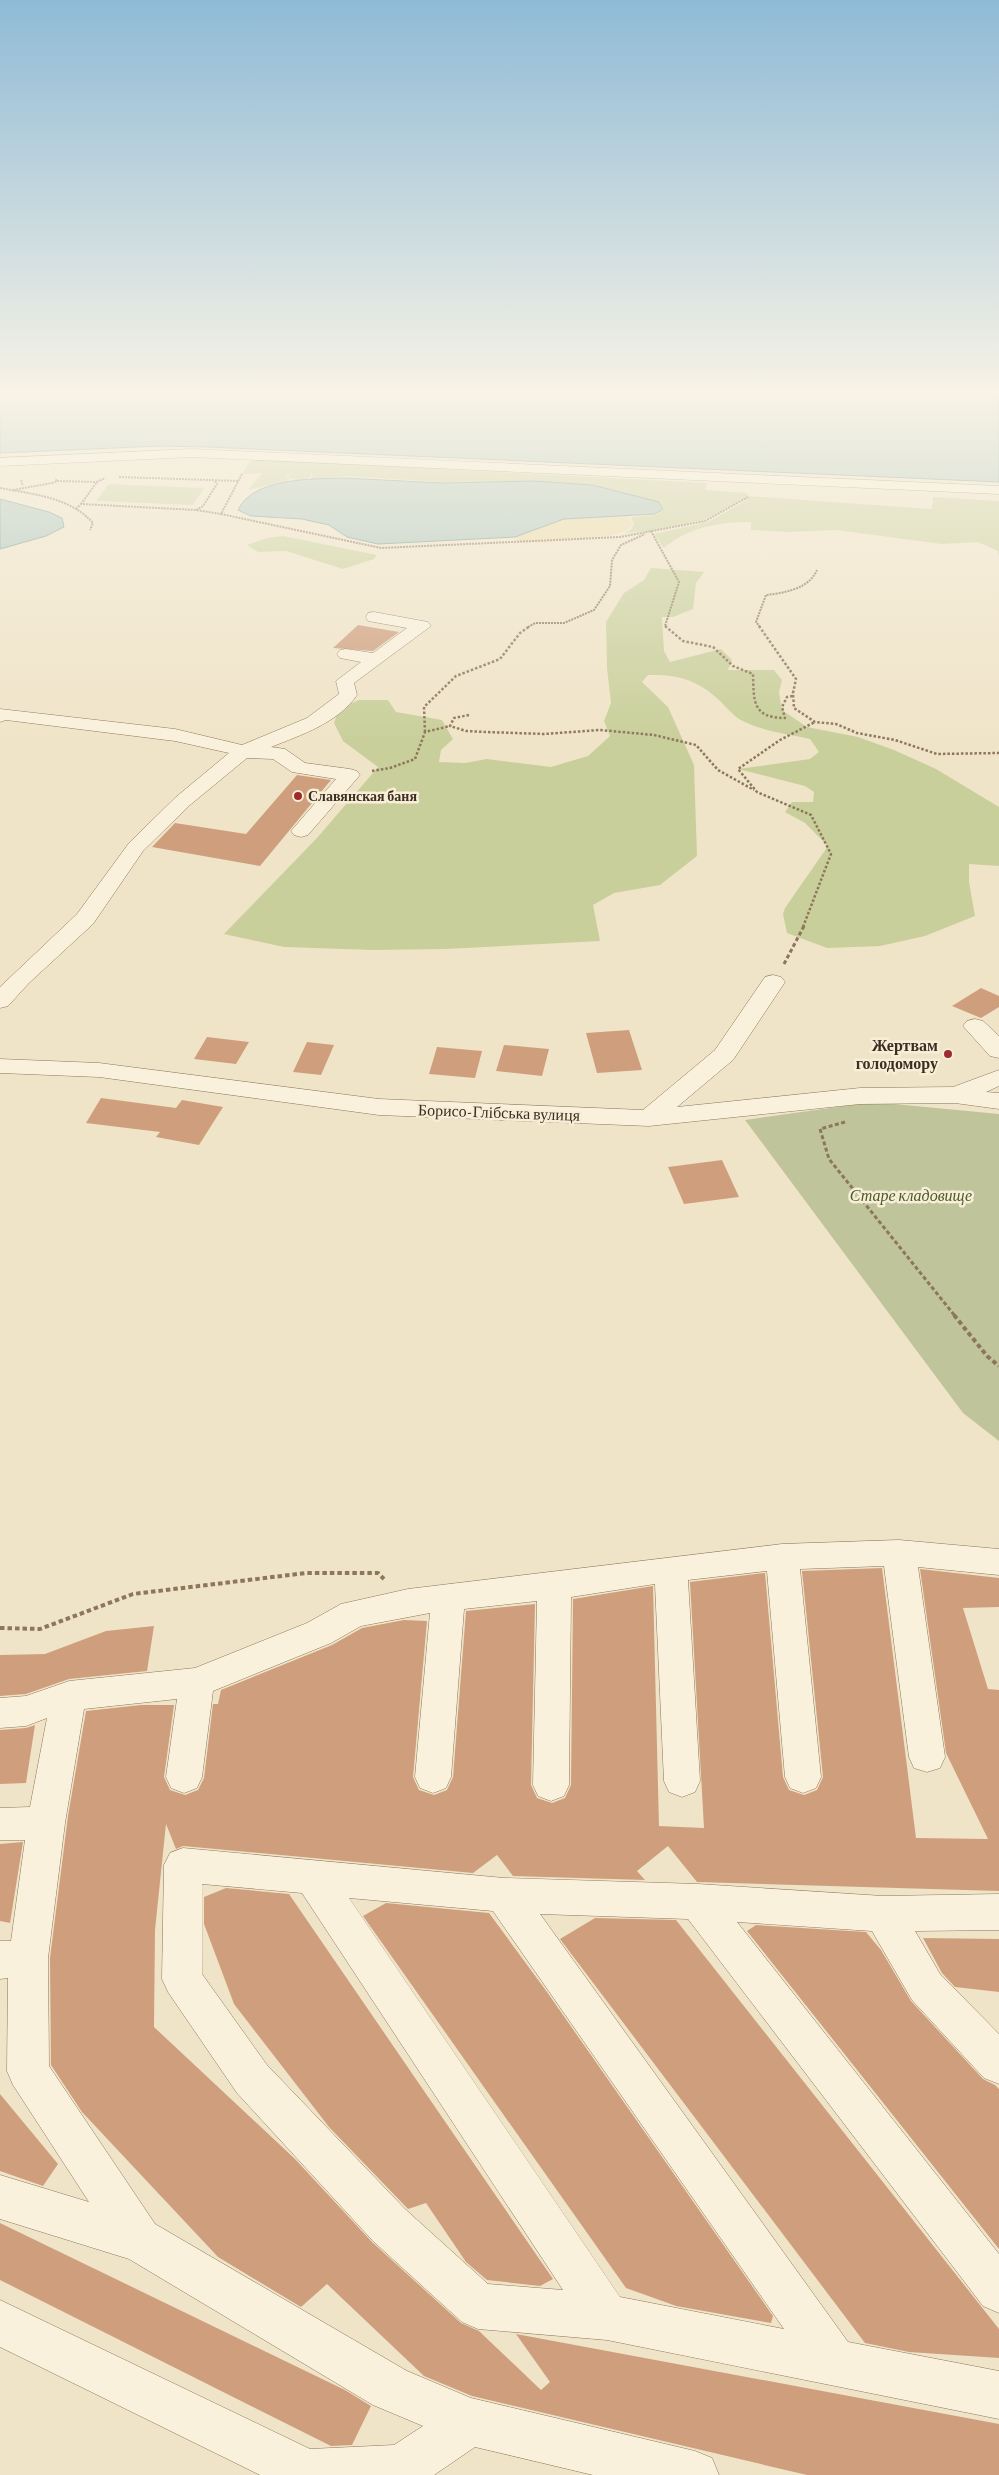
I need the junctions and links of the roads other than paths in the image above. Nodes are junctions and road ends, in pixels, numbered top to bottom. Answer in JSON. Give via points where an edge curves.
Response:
{"nodes":[{"id":1,"x":374,"y":617,"type":"dead end"},
{"id":2,"x":346,"y":654,"type":"dead end"},
{"id":3,"x":376,"y":659,"type":"junction"},
{"id":4,"x":0,"y":716,"type":"edge"},
{"id":5,"x":244,"y":752,"type":"junction"},
{"id":6,"x":301,"y":831,"type":"dead end"},
{"id":7,"x":773,"y":982,"type":"road end"},
{"id":8,"x":0,"y":1001,"type":"edge"},
{"id":9,"x":975,"y":1026,"type":"dead end"},
{"id":10,"x":999,"y":1051,"type":"edge"},
{"id":11,"x":0,"y":1066,"type":"edge"},
{"id":12,"x":999,"y":1077,"type":"edge"},
{"id":13,"x":955,"y":1095,"type":"junction"},
{"id":14,"x":999,"y":1101,"type":"edge"},
{"id":15,"x":649,"y":1118,"type":"junction"},
{"id":16,"x":899,"y":1553,"type":"junction"},
{"id":17,"x":782,"y":1557,"type":"junction"},
{"id":18,"x":999,"y":1562,"type":"edge"},
{"id":19,"x":671,"y":1569,"type":"junction"},
{"id":20,"x":554,"y":1586,"type":"junction"},
{"id":21,"x":448,"y":1597,"type":"junction"},
{"id":22,"x":197,"y":1682,"type":"junction"},
{"id":23,"x":69,"y":1696,"type":"junction"},
{"id":24,"x":0,"y":1713,"type":"edge"},
{"id":25,"x":927,"y":1757,"type":"dead end"},
{"id":26,"x":184,"y":1777,"type":"dead end"},
{"id":27,"x":433,"y":1777,"type":"dead end"},
{"id":28,"x":803,"y":1777,"type":"dead end"},
{"id":29,"x":682,"y":1781,"type":"dead end"},
{"id":30,"x":551,"y":1785,"type":"dead end"},
{"id":31,"x":46,"y":1823,"type":"junction"},
{"id":32,"x":0,"y":1824,"type":"edge"},
{"id":33,"x":313,"y":1877,"type":"junction"},
{"id":34,"x":504,"y":1895,"type":"junction"},
{"id":35,"x":698,"y":1902,"type":"junction"},
{"id":36,"x":999,"y":1912,"type":"edge"},
{"id":37,"x":883,"y":1914,"type":"junction"},
{"id":38,"x":14,"y":1959,"type":"edge"},
{"id":39,"x":999,"y":2064,"type":"edge"},
{"id":40,"x":0,"y":2197,"type":"edge"},
{"id":41,"x":139,"y":2240,"type":"junction"},
{"id":42,"x":999,"y":2290,"type":"edge"},
{"id":43,"x":607,"y":2317,"type":"junction"},
{"id":44,"x":0,"y":2323,"type":"edge"},
{"id":45,"x":836,"y":2364,"type":"junction"},
{"id":46,"x":999,"y":2395,"type":"edge"},
{"id":47,"x":470,"y":2422,"type":"junction"},
{"id":48,"x":695,"y":2475,"type":"edge"}],
"edges":[{"from":1,"to":3,"type":"street","via":[[422,626]]},
{"from":2,"to":3,"type":"street"},
{"from":3,"to":5,"type":"street","via":[[345,681],[348,695],[317,720]]},
{"from":4,"to":5,"type":"street","via":[[175,735]]},
{"from":5,"to":6,"type":"street","via":[[278,753],[299,768],[350,775]]},
{"from":5,"to":8,"type":"street","via":[[182,801],[136,847],[85,919]]},
{"from":7,"to":15,"type":"street","via":[[724,1055]]},
{"from":9,"to":10,"type":"street"},
{"from":11,"to":15,"type":"street","name":"Борисо-Глібська вулиця","via":[[99,1070],[379,1108]]},
{"from":12,"to":13,"type":"street"},
{"from":13,"to":14,"type":"street","name":"Борисо-Глібська вулиця"},
{"from":13,"to":15,"type":"street","name":"Борисо-Глібська вулиця","via":[[860,1096]]},
{"from":16,"to":17,"type":"street"},
{"from":16,"to":18,"type":"street"},
{"from":16,"to":25,"type":"street"},
{"from":17,"to":19,"type":"street"},
{"from":17,"to":28,"type":"street"},
{"from":19,"to":20,"type":"street"},
{"from":19,"to":29,"type":"street"},
{"from":20,"to":21,"type":"street"},
{"from":20,"to":30,"type":"street"},
{"from":21,"to":22,"type":"street","via":[[353,1614],[319,1633]]},
{"from":21,"to":27,"type":"street"},
{"from":22,"to":23,"type":"street"},
{"from":22,"to":26,"type":"street"},
{"from":23,"to":24,"type":"street","via":[[26,1711]]},
{"from":23,"to":31,"type":"street"},
{"from":31,"to":32,"type":"street"},
{"from":31,"to":38,"type":"street"},
{"from":33,"to":34,"type":"street"},
{"from":33,"to":43,"type":"street"},
{"from":33,"to":43,"type":"street","via":[[183,1865],[182,1979],[252,2079],[389,2225],[478,2306]]},
{"from":34,"to":35,"type":"street"},
{"from":34,"to":45,"type":"street"},
{"from":35,"to":37,"type":"street"},
{"from":35,"to":42,"type":"street"},
{"from":36,"to":37,"type":"street"},
{"from":37,"to":39,"type":"street","via":[[926,1987]]},
{"from":38,"to":41,"type":"street","via":[[28,2071]]},
{"from":40,"to":41,"type":"street"},
{"from":41,"to":47,"type":"street","via":[[390,2388]]},
{"from":43,"to":45,"type":"street"},
{"from":44,"to":47,"type":"street","via":[[308,2473],[401,2469]]},
{"from":45,"to":46,"type":"street"},
{"from":47,"to":48,"type":"street"}]}
